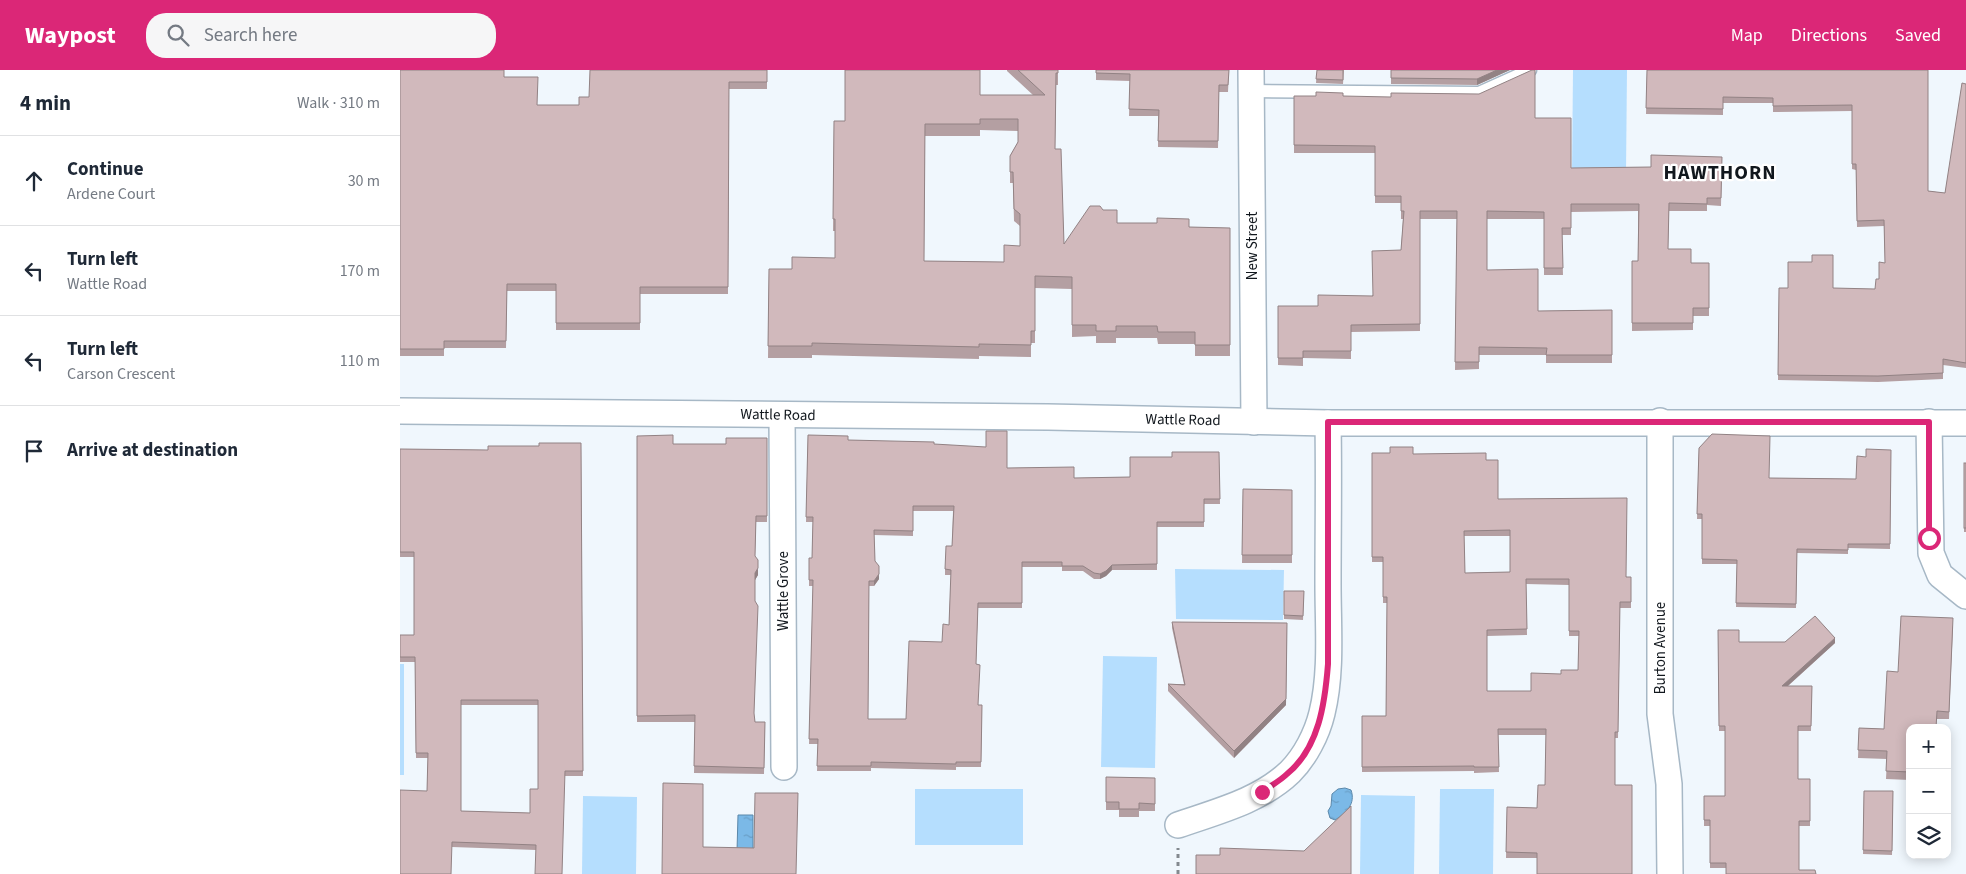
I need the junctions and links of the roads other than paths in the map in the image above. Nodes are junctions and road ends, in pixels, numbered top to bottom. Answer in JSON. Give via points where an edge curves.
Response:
{"nodes":[{"id":1,"x":1530,"y":70,"type":"edge"},
{"id":2,"x":1251,"y":81,"type":"edge"},
{"id":3,"x":400,"y":411,"type":"edge"},
{"id":4,"x":782,"y":415,"type":"junction"},
{"id":5,"x":1660,"y":421,"type":"junction"},
{"id":6,"x":1254,"y":422,"type":"junction"},
{"id":7,"x":1328,"y":422,"type":"junction"},
{"id":8,"x":1929,"y":422,"type":"junction"},
{"id":9,"x":1966,"y":422,"type":"edge"},
{"id":10,"x":1966,"y":596,"type":"edge"},
{"id":11,"x":784,"y":767,"type":"dead end"},
{"id":12,"x":1178,"y":825,"type":"dead end"},
{"id":13,"x":1670,"y":874,"type":"edge"}],
"edges":[{"from":1,"to":2,"type":"lane","via":[[1479,93]]},
{"from":2,"to":6,"type":"street","name":"New Street"},
{"from":3,"to":4,"type":"street","name":"Wattle Road"},
{"from":4,"to":6,"type":"street","name":"Wattle Road"},
{"from":4,"to":11,"type":"street","name":"Wattle Grove"},
{"from":5,"to":7,"type":"street","name":"Wattle Road"},
{"from":5,"to":8,"type":"street","name":"Wattle Road"},
{"from":5,"to":13,"type":"street","name":"Burton Avenue","via":[[1660,714],[1669,784]]},
{"from":6,"to":7,"type":"street","name":"Wattle Road"},
{"from":7,"to":12,"type":"street","via":[[1328,664],[1322,715],[1313,739],[1288,774],[1244,801]]},
{"from":8,"to":9,"type":"street","name":"Wattle Road"},
{"from":8,"to":10,"type":"street","via":[[1931,553],[1940,575]]}]}
